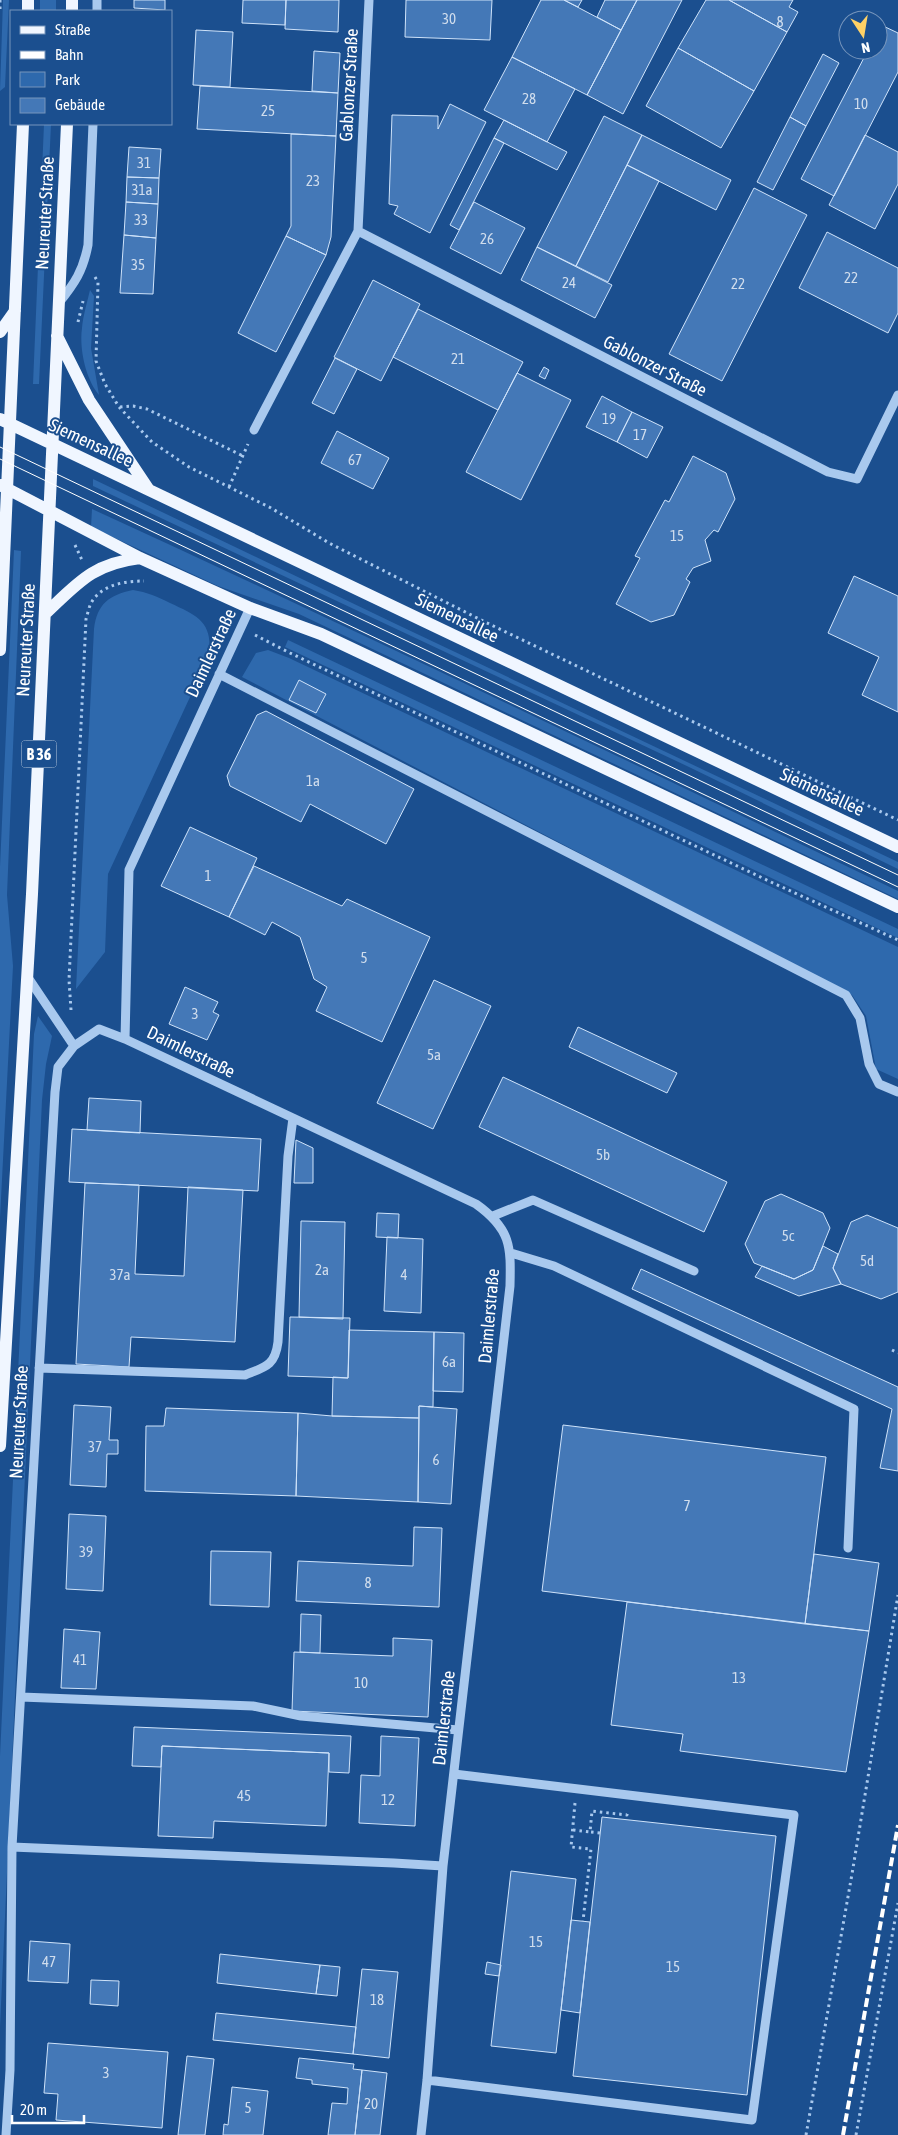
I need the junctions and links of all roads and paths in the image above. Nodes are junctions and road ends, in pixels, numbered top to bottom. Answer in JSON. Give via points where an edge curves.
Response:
{"nodes":[{"id":1,"x":0,"y":0,"type":"edge"},
{"id":2,"x":368,"y":0,"type":"edge"},
{"id":3,"x":0,"y":9,"type":"edge"},
{"id":4,"x":23,"y":125,"type":"edge"},
{"id":5,"x":67,"y":125,"type":"edge"},
{"id":6,"x":93,"y":125,"type":"edge"},
{"id":7,"x":358,"y":231,"type":"junction"},
{"id":8,"x":93,"y":275,"type":"dead end"},
{"id":9,"x":58,"y":304,"type":"junction"},
{"id":10,"x":15,"y":311,"type":"junction"},
{"id":11,"x":0,"y":332,"type":"edge"},
{"id":12,"x":57,"y":336,"type":"junction"},
{"id":13,"x":898,"y":395,"type":"edge"},
{"id":14,"x":119,"y":407,"type":"junction"},
{"id":15,"x":5,"y":422,"type":"edge"},
{"id":16,"x":254,"y":430,"type":"joint"},
{"id":17,"x":53,"y":445,"type":"junction"},
{"id":18,"x":243,"y":456,"type":"junction"},
{"id":19,"x":230,"y":486,"type":"junction"},
{"id":20,"x":4,"y":487,"type":"edge"},
{"id":21,"x":149,"y":490,"type":"junction"},
{"id":22,"x":50,"y":511,"type":"junction"},
{"id":23,"x":140,"y":558,"type":"junction"},
{"id":24,"x":148,"y":582,"type":"dead end"},
{"id":25,"x":250,"y":608,"type":"junction"},
{"id":26,"x":45,"y":614,"type":"junction"},
{"id":27,"x":1,"y":625,"type":"edge"},
{"id":28,"x":241,"y":627,"type":"junction"},
{"id":29,"x":0,"y":650,"type":"edge"},
{"id":30,"x":219,"y":674,"type":"junction"},
{"id":31,"x":898,"y":820,"type":"edge"},
{"id":32,"x":898,"y":847,"type":"edge"},
{"id":33,"x":898,"y":907,"type":"edge"},
{"id":34,"x":898,"y":940,"type":"edge"},
{"id":35,"x":27,"y":976,"type":"junction"},
{"id":36,"x":125,"y":1039,"type":"junction"},
{"id":37,"x":74,"y":1046,"type":"junction"},
{"id":38,"x":898,"y":1092,"type":"edge"},
{"id":39,"x":293,"y":1118,"type":"junction"},
{"id":40,"x":493,"y":1216,"type":"junction"},
{"id":41,"x":511,"y":1253,"type":"junction"},
{"id":42,"x":694,"y":1270,"type":"dead end"},
{"id":43,"x":892,"y":1350,"type":"dead end"},
{"id":44,"x":898,"y":1353,"type":"edge"},
{"id":45,"x":39,"y":1368,"type":"junction"},
{"id":46,"x":0,"y":1446,"type":"edge"},
{"id":47,"x":848,"y":1548,"type":"dead end"},
{"id":48,"x":898,"y":1595,"type":"edge"},
{"id":49,"x":21,"y":1697,"type":"junction"},
{"id":50,"x":458,"y":1730,"type":"junction"},
{"id":51,"x":454,"y":1774,"type":"junction"},
{"id":52,"x":577,"y":1788,"type":"junction"},
{"id":53,"x":628,"y":1808,"type":"dead end"},
{"id":54,"x":572,"y":1830,"type":"junction"},
{"id":55,"x":590,"y":1832,"type":"junction"},
{"id":56,"x":600,"y":1833,"type":"dead end"},
{"id":57,"x":12,"y":1847,"type":"junction"},
{"id":58,"x":443,"y":1866,"type":"junction"},
{"id":59,"x":898,"y":1903,"type":"edge"},
{"id":60,"x":583,"y":1921,"type":"dead end"},
{"id":61,"x":427,"y":2080,"type":"junction"},
{"id":62,"x":6,"y":2135,"type":"edge"},
{"id":63,"x":421,"y":2135,"type":"edge"},
{"id":64,"x":806,"y":2135,"type":"edge"},
{"id":65,"x":856,"y":2135,"type":"edge"}],
"edges":[{"from":1,"to":3,"type":"path"},
{"from":2,"to":7,"type":"street","name":"Gablonzer Straße"},
{"from":4,"to":10,"type":"main road","name":"Neureuter Straße"},
{"from":5,"to":9,"type":"main road","name":"Neureuter Straße"},
{"from":6,"to":9,"type":"street","name":"Neureuter Straße","via":[[87,254],[78,280]]},
{"from":7,"to":13,"type":"street","name":"Gablonzer Straße","via":[[828,472],[857,479]]},
{"from":7,"to":16,"type":"street","name":"Gablonzer Straße"},
{"from":8,"to":14,"type":"path","via":[[98,282],[96,361]]},
{"from":9,"to":12,"type":"main road","name":"Neureuter Straße"},
{"from":10,"to":11,"type":"main road"},
{"from":10,"to":15,"type":"main road","name":"Neureuter Straße"},
{"from":12,"to":17,"type":"main road","name":"Neureuter Straße"},
{"from":12,"to":21,"type":"main road","via":[[89,400]]},
{"from":14,"to":18,"type":"path","via":[[147,409]]},
{"from":14,"to":19,"type":"path","via":[[152,442],[189,467]]},
{"from":15,"to":17,"type":"main road","name":"Siemensallee"},
{"from":15,"to":20,"type":"main road","name":"Neureuter Straße"},
{"from":16,"to":18,"type":"path"},
{"from":17,"to":21,"type":"main road","name":"Siemensallee"},
{"from":17,"to":22,"type":"main road","name":"Neureuter Straße"},
{"from":18,"to":19,"type":"path"},
{"from":19,"to":31,"type":"path","via":[[329,543],[485,622]]},
{"from":20,"to":22,"type":"main road"},
{"from":20,"to":27,"type":"main road","name":"Neureuter Straße"},
{"from":21,"to":32,"type":"main road","name":"Siemensallee"},
{"from":22,"to":23,"type":"main road"},
{"from":22,"to":26,"type":"main road","name":"Neureuter Straße","number":"B 36"},
{"from":23,"to":25,"type":"main road"},
{"from":23,"to":26,"type":"main road","via":[[107,564],[90,573]]},
{"from":24,"to":37,"type":"path","via":[[124,581],[101,592],[92,601],[86,619],[69,980]]},
{"from":25,"to":28,"type":"street","name":"Daimlerstraße"},
{"from":25,"to":33,"type":"main road","via":[[321,634]]},
{"from":26,"to":35,"type":"main road","name":"Neureuter Straße","number":"B 36"},
{"from":27,"to":29,"type":"main road","name":"Neureuter Straße"},
{"from":28,"to":30,"type":"street","name":"Daimlerstraße"},
{"from":28,"to":34,"type":"path","via":[[290,654]]},
{"from":30,"to":36,"type":"street","name":"Daimlerstraße","via":[[129,870]]},
{"from":30,"to":38,"type":"street","via":[[846,995],[860,1018],[869,1064],[879,1084]]},
{"from":35,"to":37,"type":"street"},
{"from":35,"to":46,"type":"main road","name":"Neureuter Straße","number":"B 36"},
{"from":36,"to":37,"type":"street","name":"Neureuter Straße","via":[[99,1029]]},
{"from":36,"to":39,"type":"street","name":"Daimlerstraße"},
{"from":37,"to":45,"type":"street","name":"Neureuter Straße","via":[[58,1067],[55,1092]]},
{"from":39,"to":40,"type":"street","name":"Daimlerstraße","via":[[476,1204]]},
{"from":39,"to":45,"type":"street","via":[[277,1354],[272,1362],[245,1375]]},
{"from":40,"to":41,"type":"street","name":"Daimlerstraße","via":[[504,1232]]},
{"from":40,"to":42,"type":"street","via":[[533,1200]]},
{"from":41,"to":47,"type":"street","via":[[554,1266],[854,1409]]},
{"from":41,"to":50,"type":"street","name":"Daimlerstraße","via":[[510,1286]]},
{"from":43,"to":44,"type":"path"},
{"from":45,"to":49,"type":"street","name":"Neureuter Straße"},
{"from":48,"to":64,"type":"path"},
{"from":49,"to":50,"type":"street","via":[[253,1706],[301,1716]]},
{"from":49,"to":57,"type":"street","name":"Neureuter Straße"},
{"from":50,"to":51,"type":"street","name":"Daimlerstraße"},
{"from":51,"to":52,"type":"street"},
{"from":51,"to":58,"type":"street","name":"Daimlerstraße"},
{"from":52,"to":54,"type":"path"},
{"from":52,"to":61,"type":"street","via":[[794,1816],[752,2120]]},
{"from":53,"to":55,"type":"path","via":[[627,1814],[592,1811]]},
{"from":54,"to":55,"type":"path"},
{"from":54,"to":60,"type":"path","via":[[571,1847],[591,1849]]},
{"from":55,"to":56,"type":"path"},
{"from":57,"to":58,"type":"street"},
{"from":57,"to":62,"type":"street","name":"Neureuter Straße","via":[[10,2070]]},
{"from":58,"to":61,"type":"street","name":"Daimlerstraße"},
{"from":59,"to":65,"type":"path"},
{"from":61,"to":63,"type":"street","name":"Daimlerstraße"}]}
